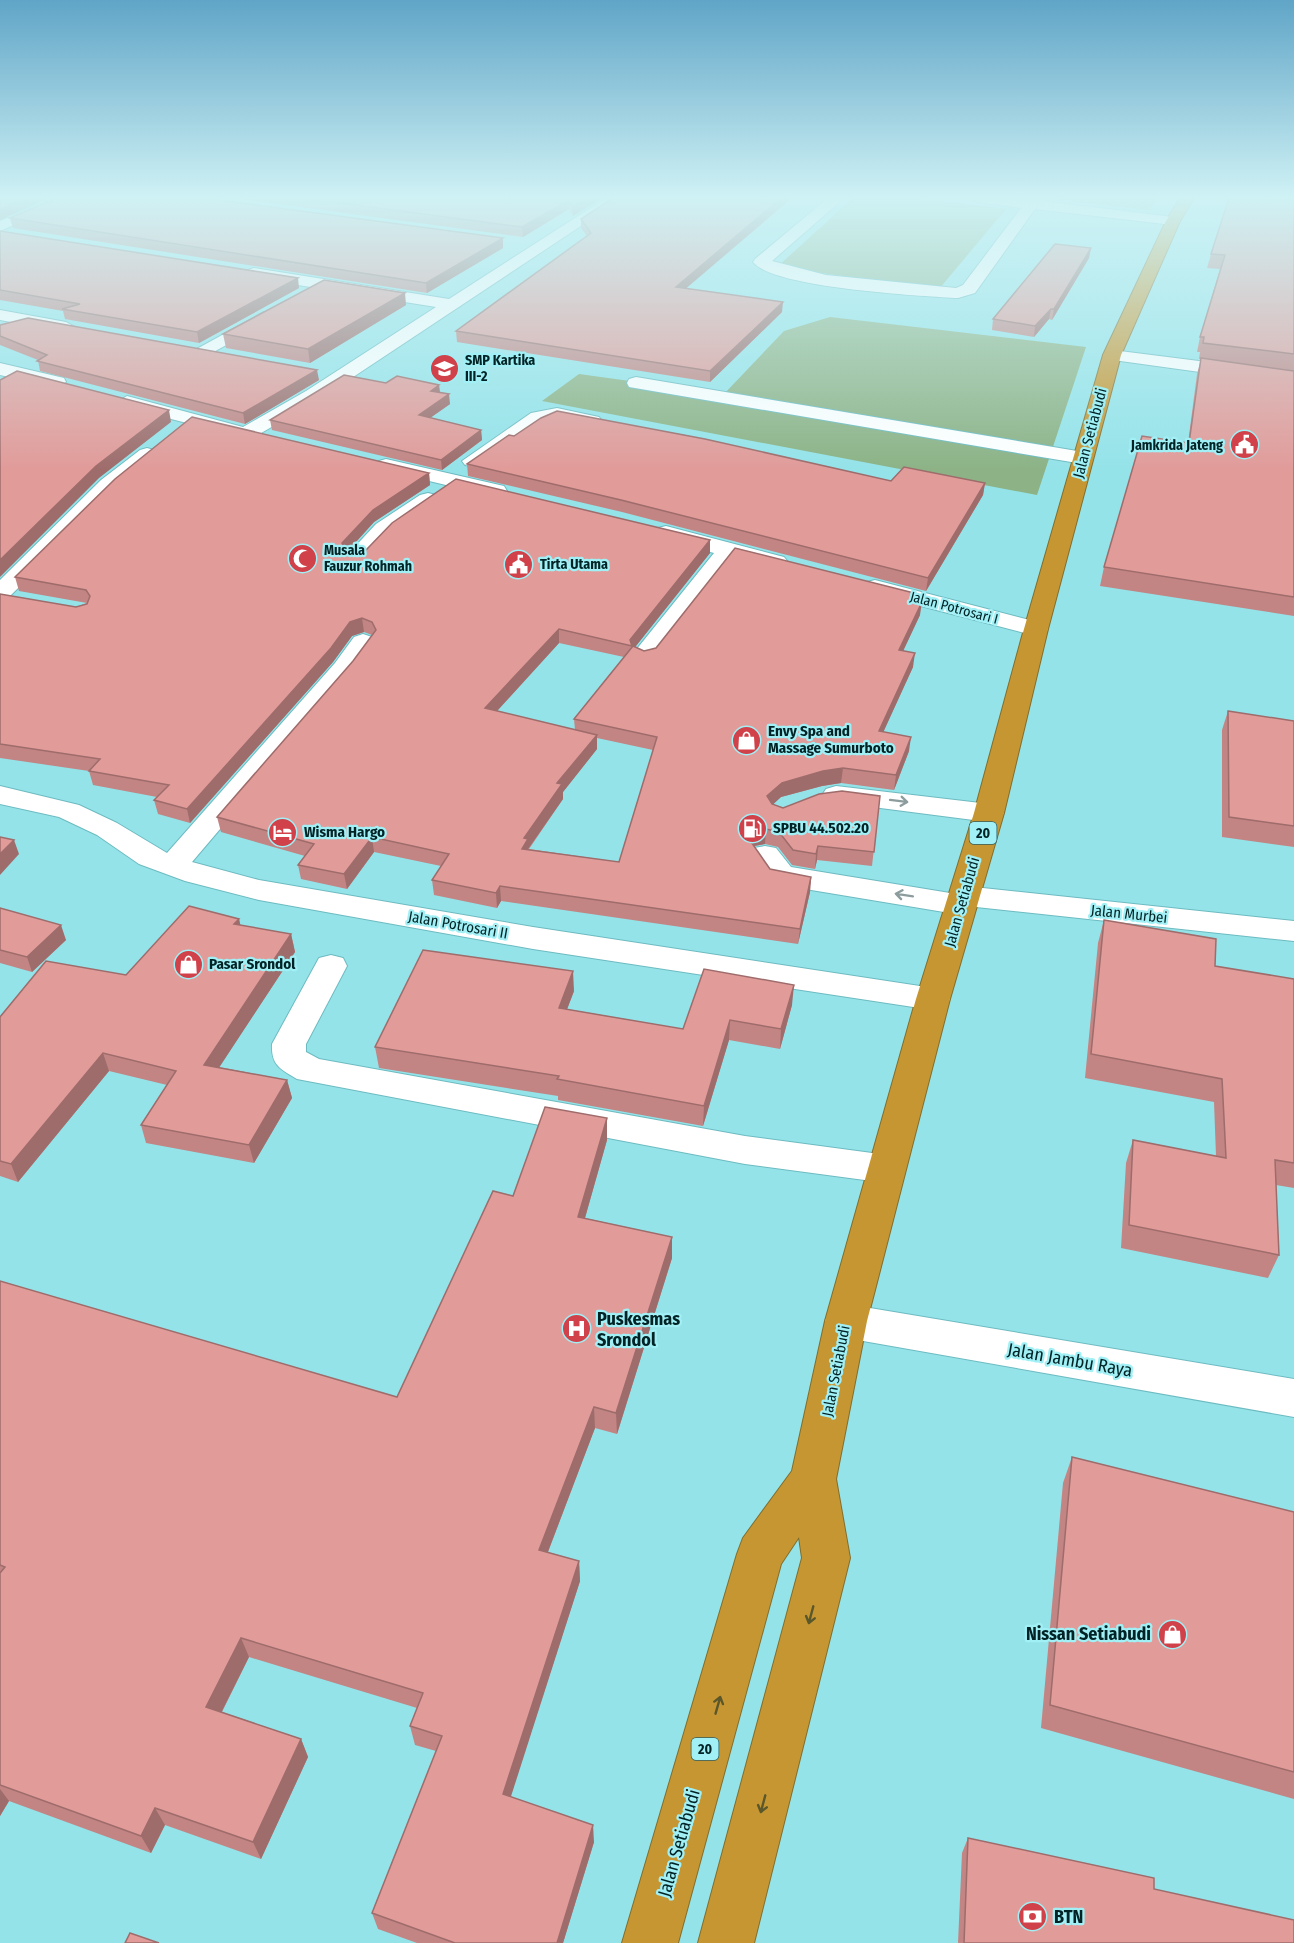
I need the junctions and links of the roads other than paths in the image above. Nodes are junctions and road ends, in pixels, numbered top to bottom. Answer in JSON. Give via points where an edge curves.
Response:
{"nodes":[{"id":1,"x":315,"y":289,"type":"edge"},
{"id":2,"x":353,"y":289,"type":"edge"},
{"id":3,"x":476,"y":289,"type":"edge"},
{"id":4,"x":924,"y":289,"type":"edge"},
{"id":5,"x":969,"y":289,"type":"edge"},
{"id":6,"x":1143,"y":289,"type":"edge"},
{"id":7,"x":303,"y":295,"type":"edge"},
{"id":8,"x":452,"y":304,"type":"junction"},
{"id":9,"x":283,"y":306,"type":"edge"},
{"id":10,"x":0,"y":315,"type":"edge"},
{"id":11,"x":78,"y":329,"type":"edge"},
{"id":12,"x":179,"y":347,"type":"edge"},
{"id":13,"x":202,"y":351,"type":"junction"},
{"id":14,"x":225,"y":355,"type":"edge"},
{"id":15,"x":1112,"y":355,"type":"junction"},
{"id":16,"x":319,"y":372,"type":"edge"},
{"id":17,"x":4,"y":373,"type":"edge"},
{"id":18,"x":342,"y":376,"type":"junction"},
{"id":19,"x":1294,"y":379,"type":"edge"},
{"id":20,"x":636,"y":383,"type":"dead end"},
{"id":21,"x":72,"y":386,"type":"edge"},
{"id":22,"x":107,"y":396,"type":"edge"},
{"id":23,"x":192,"y":418,"type":"junction"},
{"id":24,"x":615,"y":425,"type":"edge"},
{"id":25,"x":249,"y":432,"type":"junction"},
{"id":26,"x":272,"y":438,"type":"edge"},
{"id":27,"x":1083,"y":458,"type":"junction"},
{"id":28,"x":365,"y":460,"type":"edge"},
{"id":29,"x":450,"y":480,"type":"junction"},
{"id":30,"x":522,"y":497,"type":"edge"},
{"id":31,"x":648,"y":528,"type":"edge"},
{"id":32,"x":729,"y":549,"type":"junction"},
{"id":33,"x":358,"y":557,"type":"edge"},
{"id":34,"x":798,"y":567,"type":"edge"},
{"id":35,"x":855,"y":582,"type":"edge"},
{"id":36,"x":0,"y":593,"type":"edge"},
{"id":37,"x":1036,"y":629,"type":"junction"},
{"id":38,"x":363,"y":642,"type":"dead end"},
{"id":39,"x":645,"y":656,"type":"edge"},
{"id":40,"x":0,"y":795,"type":"edge"},
{"id":41,"x":810,"y":799,"type":"edge"},
{"id":42,"x":989,"y":813,"type":"junction"},
{"id":43,"x":765,"y":855,"type":"dead end"},
{"id":44,"x":173,"y":865,"type":"junction"},
{"id":45,"x":963,"y":901,"type":"junction"},
{"id":46,"x":1294,"y":931,"type":"edge"},
{"id":47,"x":331,"y":966,"type":"dead end"},
{"id":48,"x":933,"y":999,"type":"junction"},
{"id":49,"x":887,"y":1169,"type":"junction"},
{"id":50,"x":846,"y":1321,"type":"junction"},
{"id":51,"x":1294,"y":1398,"type":"edge"},
{"id":52,"x":813,"y":1479,"type":"junction"},
{"id":53,"x":650,"y":1943,"type":"edge"},
{"id":54,"x":726,"y":1943,"type":"edge"}],
"edges":[{"from":1,"to":7,"type":"street"},
{"from":2,"to":8,"type":"street"},
{"from":3,"to":8,"type":"street"},
{"from":4,"to":5,"type":"street","via":[[957,292]]},
{"from":6,"to":15,"type":"highway","name":"Jalan Setiabudi","number":"20"},
{"from":8,"to":18,"type":"street"},
{"from":9,"to":13,"type":"street"},
{"from":10,"to":11,"type":"street"},
{"from":12,"to":13,"type":"street"},
{"from":13,"to":14,"type":"street"},
{"from":15,"to":19,"type":"street"},
{"from":15,"to":27,"type":"highway","name":"Jalan Setiabudi","number":"20"},
{"from":16,"to":18,"type":"street"},
{"from":17,"to":21,"type":"street"},
{"from":18,"to":25,"type":"street"},
{"from":20,"to":27,"type":"street"},
{"from":22,"to":23,"type":"street"},
{"from":23,"to":25,"type":"street"},
{"from":23,"to":36,"type":"street","via":[[109,485]]},
{"from":24,"to":29,"type":"street","via":[[546,414]]},
{"from":25,"to":26,"type":"street"},
{"from":27,"to":37,"type":"highway","name":"Jalan Setiabudi","number":"20"},
{"from":28,"to":29,"type":"street"},
{"from":29,"to":30,"type":"street"},
{"from":29,"to":33,"type":"street","via":[[384,529]]},
{"from":31,"to":32,"type":"street"},
{"from":32,"to":34,"type":"street"},
{"from":32,"to":39,"type":"street"},
{"from":35,"to":37,"type":"street","name":"Jalan Potrosari I"},
{"from":37,"to":42,"type":"highway","name":"Jalan Setiabudi","number":"20"},
{"from":38,"to":44,"type":"street"},
{"from":40,"to":44,"type":"street","name":"Jalan Potrosari II","via":[[69,811],[107,828],[150,857]]},
{"from":41,"to":42,"type":"street","one_way":true,"via":[[841,794]]},
{"from":42,"to":45,"type":"highway","name":"Jalan Setiabudi","number":"20"},
{"from":45,"to":43,"type":"street","name":"Jalan Murbei","one_way":true,"via":[[781,875]]},
{"from":44,"to":48,"type":"street","name":"Jalan Potrosari II","via":[[259,890],[533,938]]},
{"from":45,"to":46,"type":"street","name":"Jalan Murbei"},
{"from":45,"to":48,"type":"highway","name":"Jalan Setiabudi","number":"20"},
{"from":47,"to":49,"type":"street","via":[[289,1044],[289,1058],[310,1070],[745,1150]]},
{"from":48,"to":49,"type":"highway","name":"Jalan Setiabudi","number":"20"},
{"from":49,"to":50,"type":"highway","name":"Jalan Setiabudi","number":"20"},
{"from":50,"to":51,"type":"street","name":"Jalan Jambu Raya"},
{"from":50,"to":52,"type":"highway","name":"Jalan Setiabudi","number":"20"},
{"from":53,"to":52,"type":"highway","name":"Jalan Setiabudi","number":"20","one_way":true,"via":[[760,1554]]},
{"from":52,"to":54,"type":"highway","name":"Jalan Setiabudi","number":"20","one_way":true,"via":[[826,1558]]}]}
